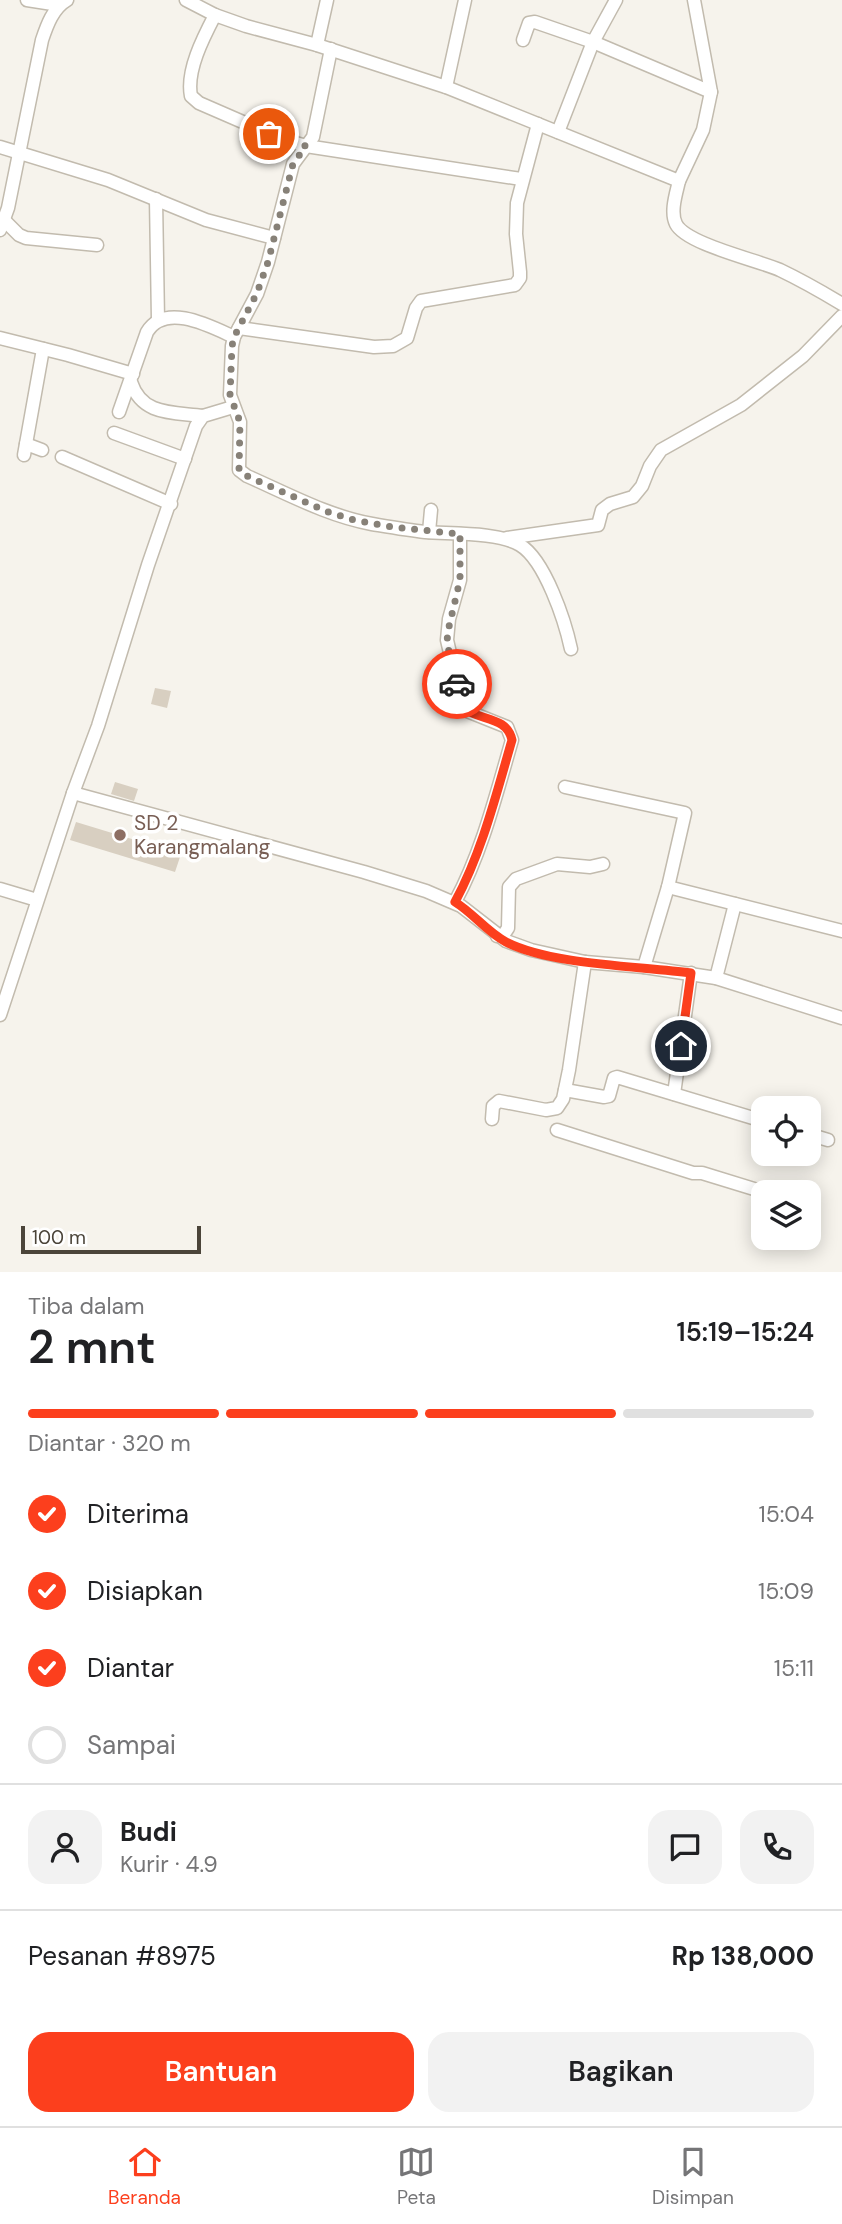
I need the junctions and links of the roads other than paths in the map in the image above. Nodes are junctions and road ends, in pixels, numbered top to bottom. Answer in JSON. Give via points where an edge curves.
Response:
{"nodes":[{"id":1,"x":27,"y":0,"type":"edge"},
{"id":2,"x":186,"y":0,"type":"edge"},
{"id":3,"x":327,"y":0,"type":"edge"},
{"id":4,"x":465,"y":0,"type":"edge"},
{"id":5,"x":616,"y":0,"type":"edge"},
{"id":6,"x":694,"y":0,"type":"edge"},
{"id":7,"x":63,"y":2,"type":"edge"},
{"id":8,"x":215,"y":15,"type":"junction"},
{"id":9,"x":523,"y":40,"type":"dead end"},
{"id":10,"x":593,"y":42,"type":"junction"},
{"id":11,"x":317,"y":45,"type":"junction"},
{"id":12,"x":331,"y":49,"type":"junction"},
{"id":13,"x":446,"y":87,"type":"junction"},
{"id":14,"x":711,"y":92,"type":"junction"},
{"id":15,"x":538,"y":124,"type":"junction"},
{"id":16,"x":558,"y":132,"type":"junction"},
{"id":17,"x":306,"y":146,"type":"junction"},
{"id":18,"x":0,"y":147,"type":"edge"},
{"id":19,"x":18,"y":152,"type":"junction"},
{"id":20,"x":522,"y":179,"type":"junction"},
{"id":21,"x":679,"y":181,"type":"junction"},
{"id":22,"x":156,"y":199,"type":"junction"},
{"id":23,"x":2,"y":225,"type":"edge"},
{"id":24,"x":274,"y":239,"type":"junction"},
{"id":25,"x":97,"y":245,"type":"dead end"},
{"id":26,"x":842,"y":304,"type":"edge"},
{"id":27,"x":842,"y":316,"type":"edge"},
{"id":28,"x":158,"y":320,"type":"junction"},
{"id":29,"x":236,"y":333,"type":"junction"},
{"id":30,"x":0,"y":338,"type":"edge"},
{"id":31,"x":43,"y":348,"type":"junction"},
{"id":32,"x":132,"y":378,"type":"junction"},
{"id":33,"x":233,"y":407,"type":"junction"},
{"id":34,"x":119,"y":412,"type":"dead end"},
{"id":35,"x":203,"y":416,"type":"junction"},
{"id":36,"x":114,"y":433,"type":"dead end"},
{"id":37,"x":42,"y":450,"type":"dead end"},
{"id":38,"x":62,"y":457,"type":"dead end"},
{"id":39,"x":185,"y":459,"type":"junction"},
{"id":40,"x":171,"y":503,"type":"junction"},
{"id":41,"x":431,"y":510,"type":"dead end"},
{"id":42,"x":429,"y":532,"type":"junction"},
{"id":43,"x":460,"y":534,"type":"junction"},
{"id":44,"x":503,"y":539,"type":"junction"},
{"id":45,"x":571,"y":649,"type":"dead end"},
{"id":46,"x":565,"y":788,"type":"dead end"},
{"id":47,"x":73,"y":793,"type":"junction"},
{"id":48,"x":603,"y":864,"type":"dead end"},
{"id":49,"x":668,"y":887,"type":"junction"},
{"id":50,"x":0,"y":889,"type":"edge"},
{"id":51,"x":37,"y":900,"type":"junction"},
{"id":52,"x":455,"y":902,"type":"junction"},
{"id":53,"x":736,"y":904,"type":"junction"},
{"id":54,"x":842,"y":931,"type":"edge"},
{"id":55,"x":495,"y":935,"type":"junction"},
{"id":56,"x":585,"y":961,"type":"junction"},
{"id":57,"x":643,"y":967,"type":"junction"},
{"id":58,"x":691,"y":973,"type":"junction"},
{"id":59,"x":716,"y":978,"type":"junction"},
{"id":60,"x":6,"y":980,"type":"edge"},
{"id":61,"x":0,"y":1015,"type":"edge"},
{"id":62,"x":842,"y":1018,"type":"edge"},
{"id":63,"x":565,"y":1090,"type":"junction"},
{"id":64,"x":674,"y":1094,"type":"junction"},
{"id":65,"x":751,"y":1117,"type":"edge"},
{"id":66,"x":492,"y":1119,"type":"dead end"},
{"id":67,"x":557,"y":1130,"type":"dead end"},
{"id":68,"x":821,"y":1138,"type":"edge"},
{"id":69,"x":828,"y":1140,"type":"dead end"},
{"id":70,"x":751,"y":1188,"type":"edge"}],
"edges":[{"from":1,"to":7,"type":"street"},
{"from":2,"to":8,"type":"street"},
{"from":3,"to":11,"type":"street"},
{"from":4,"to":13,"type":"street"},
{"from":5,"to":10,"type":"street"},
{"from":6,"to":14,"type":"street"},
{"from":7,"to":19,"type":"street","via":[[42,40]]},
{"from":8,"to":11,"type":"street"},
{"from":8,"to":17,"type":"street","via":[[199,50],[191,96],[234,120]]},
{"from":9,"to":10,"type":"street","via":[[533,22]]},
{"from":10,"to":14,"type":"street"},
{"from":10,"to":16,"type":"street"},
{"from":11,"to":12,"type":"street"},
{"from":12,"to":13,"type":"street"},
{"from":12,"to":17,"type":"street","via":[[314,132]]},
{"from":13,"to":15,"type":"street"},
{"from":14,"to":21,"type":"street","via":[[704,130]]},
{"from":15,"to":16,"type":"street"},
{"from":15,"to":20,"type":"street"},
{"from":16,"to":21,"type":"street"},
{"from":17,"to":20,"type":"street"},
{"from":17,"to":24,"type":"street","via":[[293,164]]},
{"from":18,"to":19,"type":"street"},
{"from":19,"to":22,"type":"street"},
{"from":19,"to":23,"type":"street"},
{"from":20,"to":29,"type":"street","via":[[516,222],[520,275],[515,285],[421,301],[407,338],[393,346]]},
{"from":21,"to":26,"type":"street","via":[[673,211],[682,232],[780,270]]},
{"from":22,"to":24,"type":"street","via":[[206,220]]},
{"from":22,"to":28,"type":"street"},
{"from":23,"to":25,"type":"street","via":[[26,238]]},
{"from":24,"to":29,"type":"street","via":[[261,282]]},
{"from":27,"to":44,"type":"street","via":[[803,356],[741,405],[661,450],[633,497],[610,504],[601,512],[599,523]]},
{"from":28,"to":29,"type":"street","via":[[188,320]]},
{"from":28,"to":32,"type":"street","via":[[147,332]]},
{"from":29,"to":33,"type":"street","via":[[230,373]]},
{"from":30,"to":31,"type":"street"},
{"from":31,"to":32,"type":"street"},
{"from":31,"to":37,"type":"street","via":[[25,450]]},
{"from":32,"to":34,"type":"street"},
{"from":32,"to":35,"type":"street","via":[[136,396],[146,406]]},
{"from":33,"to":35,"type":"street"},
{"from":33,"to":42,"type":"street","via":[[240,422],[241,473],[341,516]]},
{"from":35,"to":39,"type":"street"},
{"from":36,"to":39,"type":"street"},
{"from":38,"to":40,"type":"street"},
{"from":39,"to":40,"type":"street"},
{"from":40,"to":47,"type":"street"},
{"from":41,"to":42,"type":"street"},
{"from":42,"to":43,"type":"street"},
{"from":43,"to":44,"type":"street"},
{"from":43,"to":52,"type":"street","via":[[460,580],[447,640],[461,701],[467,711],[504,725],[512,740],[488,826]]},
{"from":44,"to":45,"type":"street","via":[[523,547],[537,564],[556,599]]},
{"from":46,"to":49,"type":"street","via":[[685,813]]},
{"from":47,"to":51,"type":"street"},
{"from":47,"to":52,"type":"street","via":[[364,872]]},
{"from":48,"to":55,"type":"street","via":[[557,864],[516,878],[509,887],[508,928]]},
{"from":49,"to":53,"type":"street"},
{"from":49,"to":57,"type":"street"},
{"from":50,"to":51,"type":"street"},
{"from":51,"to":60,"type":"street"},
{"from":52,"to":55,"type":"street"},
{"from":53,"to":54,"type":"street"},
{"from":53,"to":59,"type":"street"},
{"from":55,"to":56,"type":"street","via":[[531,950]]},
{"from":56,"to":57,"type":"street"},
{"from":56,"to":63,"type":"street"},
{"from":57,"to":58,"type":"street"},
{"from":58,"to":59,"type":"street"},
{"from":58,"to":64,"type":"street"},
{"from":59,"to":62,"type":"street"},
{"from":60,"to":61,"type":"street"},
{"from":63,"to":64,"type":"street","via":[[609,1096],[617,1077]]},
{"from":63,"to":66,"type":"street","via":[[554,1110],[499,1101],[493,1106]]},
{"from":64,"to":65,"type":"street"},
{"from":67,"to":70,"type":"street"},
{"from":68,"to":69,"type":"street"}]}
